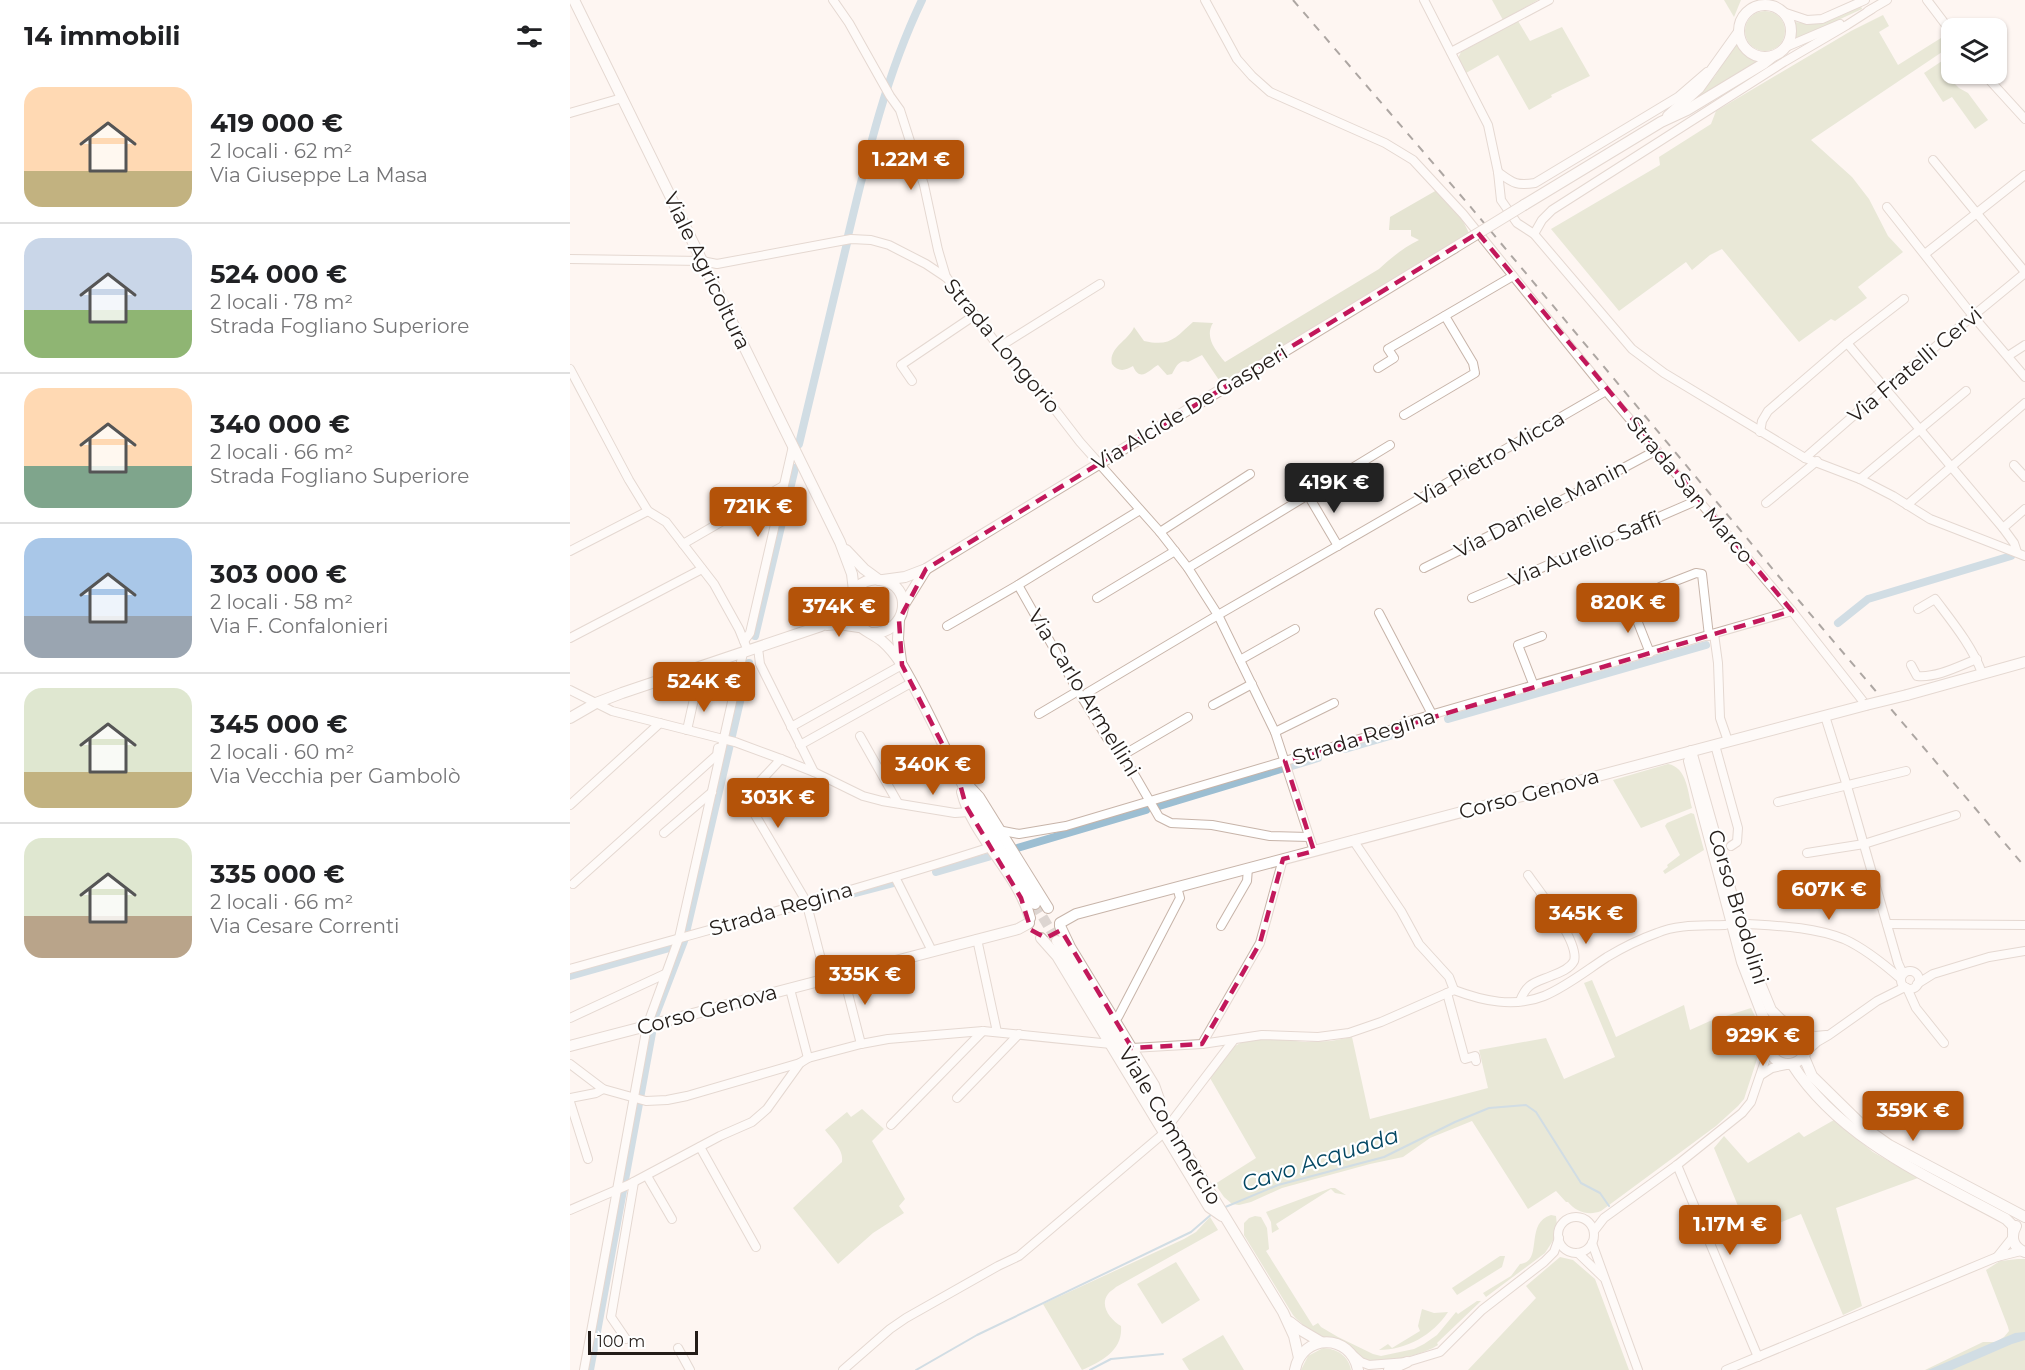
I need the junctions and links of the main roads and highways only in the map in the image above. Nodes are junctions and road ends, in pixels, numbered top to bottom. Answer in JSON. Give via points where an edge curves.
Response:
{"nodes":[{"id":1,"x":574,"y":0,"type":"edge"},
{"id":2,"x":1747,"y":0,"type":"edge"},
{"id":3,"x":1775,"y":6,"type":"edge"},
{"id":4,"x":1742,"y":19,"type":"junction"},
{"id":5,"x":1739,"y":32,"type":"junction"},
{"id":6,"x":1773,"y":56,"type":"junction"},
{"id":7,"x":1661,"y":122,"type":"junction"},
{"id":8,"x":840,"y":542,"type":"junction"},
{"id":9,"x":926,"y":569,"type":"junction"},
{"id":10,"x":881,"y":580,"type":"junction"},
{"id":11,"x":854,"y":591,"type":"junction"},
{"id":12,"x":850,"y":603,"type":"junction"},
{"id":13,"x":903,"y":606,"type":"junction"},
{"id":14,"x":899,"y":620,"type":"junction"},
{"id":15,"x":821,"y":626,"type":"junction"},
{"id":16,"x":859,"y":627,"type":"junction"},
{"id":17,"x":870,"y":633,"type":"junction"},
{"id":18,"x":2025,"y":662,"type":"edge"},
{"id":19,"x":902,"y":665,"type":"junction"},
{"id":20,"x":570,"y":718,"type":"edge"},
{"id":21,"x":1712,"y":745,"type":"junction"},
{"id":22,"x":1689,"y":752,"type":"junction"},
{"id":23,"x":1664,"y":758,"type":"junction"},
{"id":24,"x":957,"y":773,"type":"junction"},
{"id":25,"x":1695,"y":774,"type":"junction"},
{"id":26,"x":1035,"y":904,"type":"tunnel mouth"},
{"id":27,"x":1056,"y":918,"type":"junction"},
{"id":28,"x":1030,"y":924,"type":"junction"},
{"id":29,"x":1041,"y":938,"type":"junction"},
{"id":30,"x":1057,"y":940,"type":"tunnel mouth"},
{"id":31,"x":1799,"y":1030,"type":"junction"},
{"id":32,"x":1771,"y":1037,"type":"junction"},
{"id":33,"x":570,"y":1046,"type":"edge"},
{"id":34,"x":1805,"y":1054,"type":"junction"},
{"id":35,"x":1789,"y":1064,"type":"junction"},
{"id":36,"x":1167,"y":1129,"type":"junction"},
{"id":37,"x":2025,"y":1219,"type":"edge"},
{"id":38,"x":2013,"y":1235,"type":"junction"},
{"id":39,"x":2023,"y":1251,"type":"edge"},
{"id":40,"x":1283,"y":1312,"type":"junction"},
{"id":41,"x":1321,"y":1342,"type":"junction"},
{"id":42,"x":1299,"y":1358,"type":"junction"},
{"id":43,"x":1403,"y":1363,"type":"road end"},
{"id":44,"x":1295,"y":1370,"type":"edge"},
{"id":45,"x":1358,"y":1370,"type":"edge"},
{"id":46,"x":1389,"y":1370,"type":"edge"}],
"edges":[{"from":1,"to":8,"type":"main road","name":"Viale Agricoltura"},
{"from":2,"to":4,"type":"main road"},
{"from":3,"to":4,"type":"main road","via":[[1750,10]]},
{"from":3,"to":6,"type":"main road","via":[[1791,29],[1785,48]]},
{"from":4,"to":5,"type":"main road"},
{"from":5,"to":6,"type":"main road","via":[[1750,52],[1761,57]]},
{"from":5,"to":7,"type":"main road","via":[[1699,88]]},
{"from":6,"to":7,"type":"main road"},
{"from":7,"to":9,"type":"main road","name":"Via Alcide De Gasperi","bridge":true},
{"from":8,"to":10,"type":"main road","name":"Viale Agricoltura","via":[[864,569]]},
{"from":8,"to":11,"type":"main road","name":"Viale Agricoltura"},
{"from":9,"to":10,"type":"main road","name":"Via Alcide De Gasperi","via":[[905,578]]},
{"from":9,"to":13,"type":"main road","name":"Via Alcide De Gasperi"},
{"from":10,"to":11,"type":"main road","via":[[865,582]]},
{"from":10,"to":13,"type":"main road","name":"Viale Agricoltura","via":[[895,587]]},
{"from":11,"to":12,"type":"main road"},
{"from":12,"to":15,"type":"main road"},
{"from":12,"to":16,"type":"main road"},
{"from":13,"to":14,"type":"main road"},
{"from":14,"to":17,"type":"main road","via":[[887,631]]},
{"from":14,"to":19,"type":"main road"},
{"from":15,"to":16,"type":"main road"},
{"from":15,"to":20,"type":"main road","via":[[596,703]]},
{"from":16,"to":17,"type":"main road"},
{"from":17,"to":19,"type":"main road"},
{"from":18,"to":21,"type":"main road","name":"Corso Genova","bridge":true},
{"from":19,"to":24,"type":"main road"},
{"from":21,"to":22,"type":"main road","name":"Corso Genova"},
{"from":21,"to":25,"type":"main road"},
{"from":22,"to":23,"type":"main road","name":"Corso Genova"},
{"from":22,"to":25,"type":"main road","name":"Corso Brodolini"},
{"from":23,"to":25,"type":"main road"},
{"from":23,"to":27,"type":"main road","name":"Corso Genova"},
{"from":24,"to":26,"type":"main road"},
{"from":24,"to":27,"type":"main road","via":[[976,793]]},
{"from":24,"to":28,"type":"main road","via":[[969,812],[1021,898]]},
{"from":25,"to":31,"type":"main road","name":"Corso Brodolini","via":[[1757,978],[1773,1014]]},
{"from":25,"to":32,"type":"main road","name":"Corso Brodolini","via":[[1742,962]]},
{"from":27,"to":28,"type":"main road","name":"Corso Genova","via":[[1037,909]]},
{"from":27,"to":29,"type":"main road","name":"Corso Genova","via":[[1055,934]]},
{"from":27,"to":36,"type":"main road","via":[[1070,948],[1154,1085]]},
{"from":28,"to":29,"type":"main road"},
{"from":28,"to":33,"type":"main road","name":"Corso Genova"},
{"from":29,"to":36,"type":"main road","via":[[1057,956]]},
{"from":30,"to":36,"type":"main road","name":"Viale Commercio"},
{"from":31,"to":32,"type":"main road","via":[[1786,1026]]},
{"from":31,"to":34,"type":"main road","via":[[1807,1042]]},
{"from":32,"to":35,"type":"main road","via":[[1769,1049],[1775,1059]]},
{"from":34,"to":35,"type":"main road"},
{"from":34,"to":37,"type":"main road","via":[[1812,1076],[1873,1134]]},
{"from":35,"to":38,"type":"main road","via":[[1859,1134],[1883,1152],[2006,1219],[2013,1226]]},
{"from":36,"to":40,"type":"main road","name":"Viale Commercio"},
{"from":37,"to":38,"type":"main road"},
{"from":38,"to":39,"type":"main road"},
{"from":40,"to":41,"type":"main road","name":"Viale Commercio","via":[[1299,1329]]},
{"from":40,"to":42,"type":"main road","name":"Viale Commercio"},
{"from":41,"to":42,"type":"main road"},
{"from":41,"to":45,"type":"main road","name":"Viale Commercio","via":[[1339,1345],[1349,1352]]},
{"from":42,"to":44,"type":"main road"},
{"from":43,"to":46,"type":"main road"}]}
